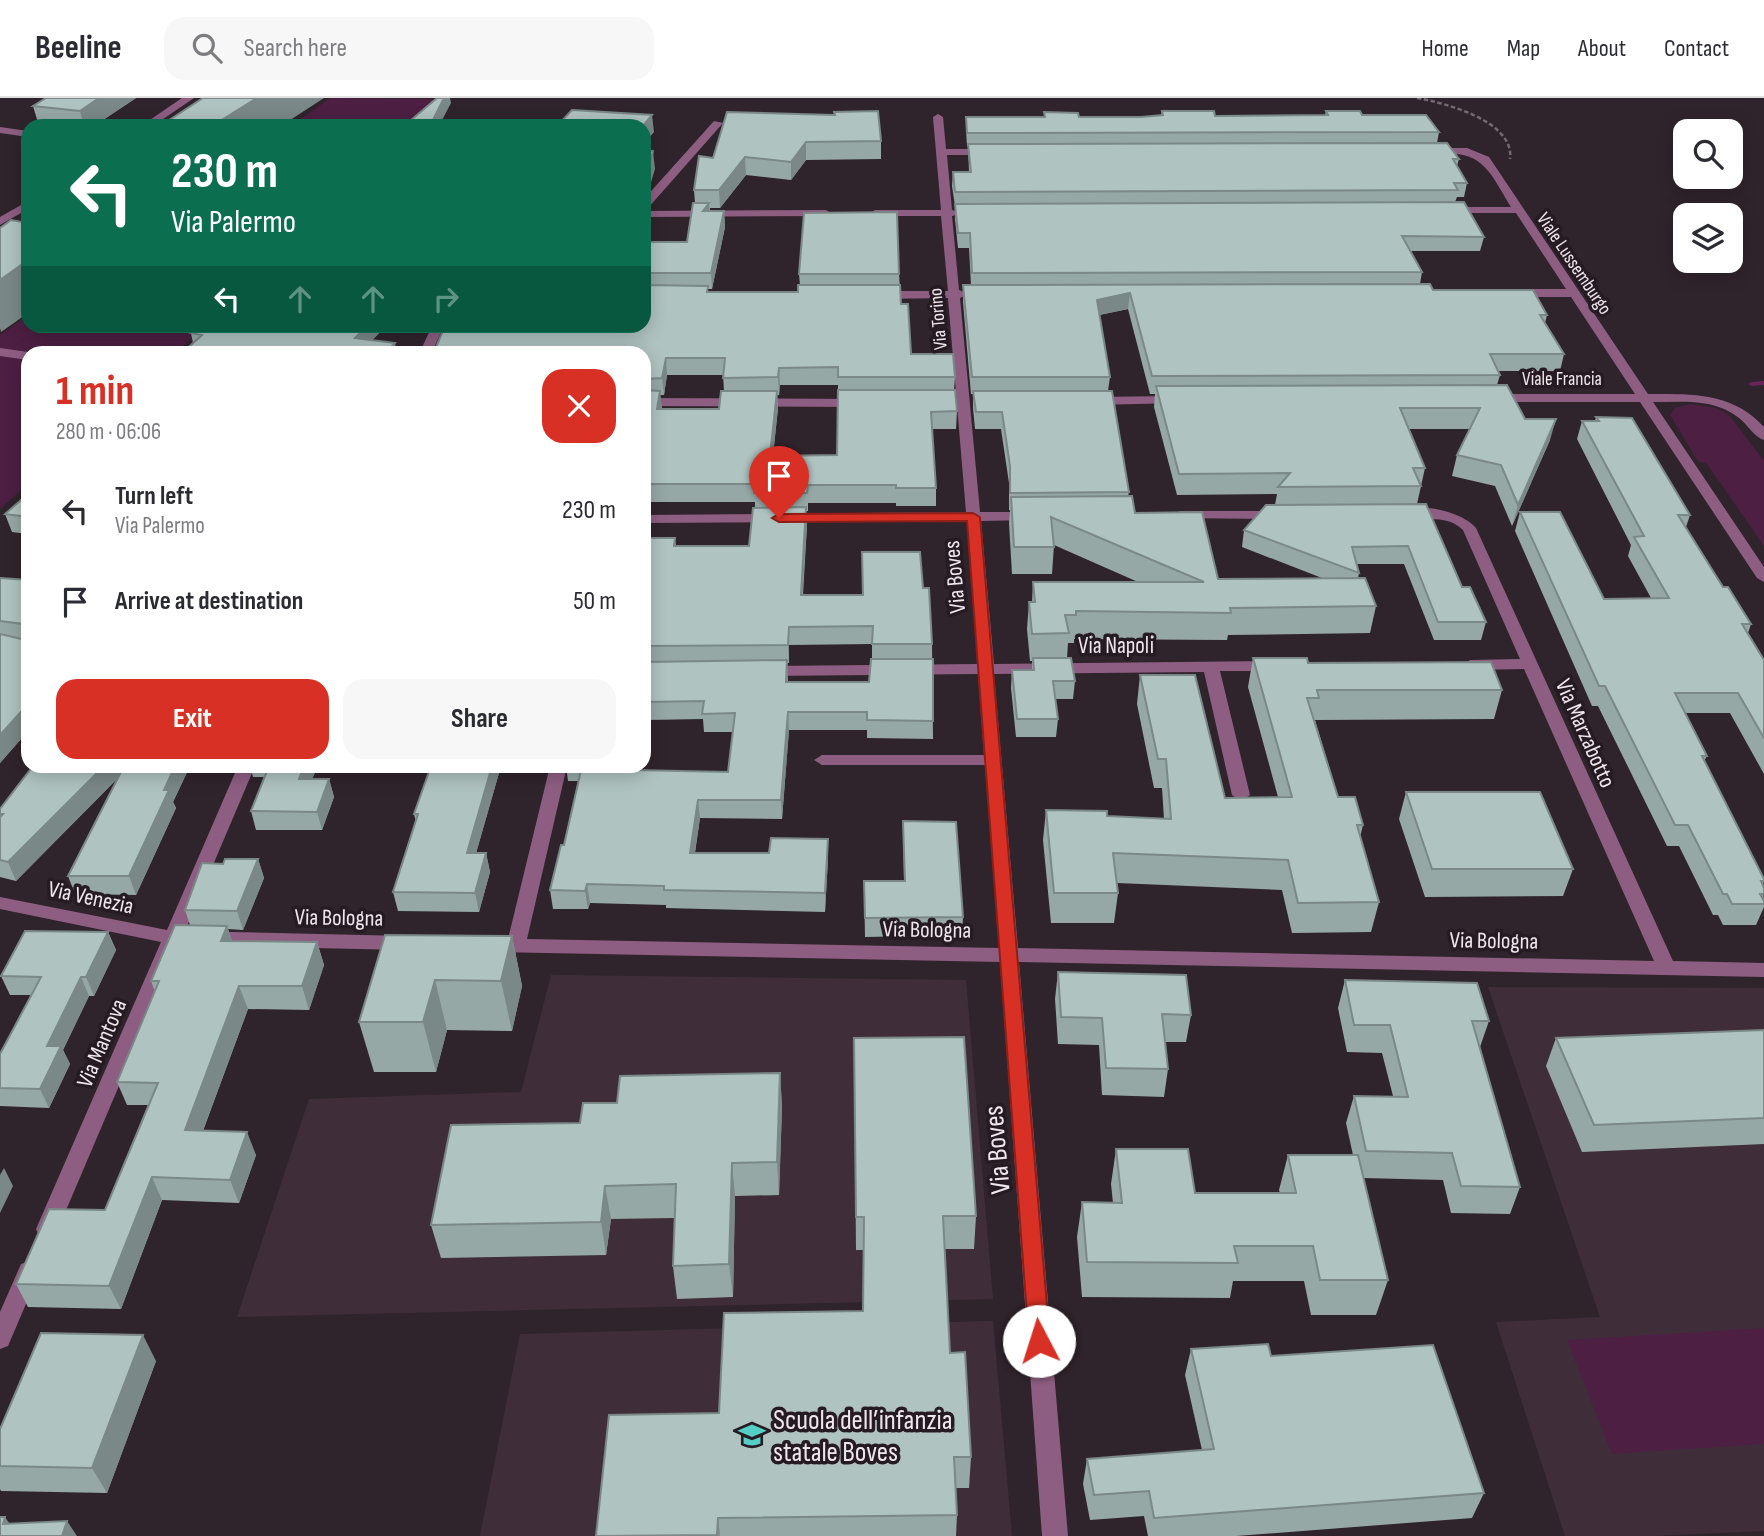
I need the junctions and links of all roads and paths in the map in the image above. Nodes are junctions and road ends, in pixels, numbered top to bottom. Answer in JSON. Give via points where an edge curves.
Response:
{"nodes":[{"id":1,"x":189,"y":98,"type":"edge"},
{"id":2,"x":1417,"y":98,"type":"edge"},
{"id":3,"x":938,"y":117,"type":"dead end"},
{"id":4,"x":157,"y":119,"type":"edge"},
{"id":5,"x":718,"y":123,"type":"dead end"},
{"id":6,"x":0,"y":131,"type":"edge"},
{"id":7,"x":21,"y":133,"type":"edge"},
{"id":8,"x":1417,"y":151,"type":"edge"},
{"id":9,"x":942,"y":152,"type":"junction"},
{"id":10,"x":997,"y":152,"type":"edge"},
{"id":11,"x":1491,"y":167,"type":"junction"},
{"id":12,"x":651,"y":198,"type":"edge"},
{"id":13,"x":21,"y":208,"type":"edge"},
{"id":14,"x":1437,"y":210,"type":"edge"},
{"id":15,"x":1517,"y":210,"type":"junction"},
{"id":16,"x":833,"y":213,"type":"edge"},
{"id":17,"x":860,"y":213,"type":"edge"},
{"id":18,"x":947,"y":213,"type":"junction"},
{"id":19,"x":973,"y":213,"type":"edge"},
{"id":20,"x":651,"y":214,"type":"edge"},
{"id":21,"x":0,"y":222,"type":"edge"},
{"id":22,"x":1504,"y":293,"type":"edge"},
{"id":23,"x":1572,"y":293,"type":"junction"},
{"id":24,"x":954,"y":294,"type":"junction"},
{"id":25,"x":981,"y":294,"type":"edge"},
{"id":26,"x":863,"y":295,"type":"edge"},
{"id":27,"x":0,"y":352,"type":"edge"},
{"id":28,"x":21,"y":355,"type":"edge"},
{"id":29,"x":1641,"y":397,"type":"junction"},
{"id":30,"x":1476,"y":398,"type":"edge"},
{"id":31,"x":1185,"y":400,"type":"edge"},
{"id":32,"x":1074,"y":401,"type":"edge"},
{"id":33,"x":651,"y":402,"type":"edge"},
{"id":34,"x":874,"y":402,"type":"edge"},
{"id":35,"x":1764,"y":436,"type":"edge"},
{"id":36,"x":1385,"y":514,"type":"edge"},
{"id":37,"x":1303,"y":515,"type":"edge"},
{"id":38,"x":1042,"y":516,"type":"edge"},
{"id":39,"x":1166,"y":516,"type":"edge"},
{"id":40,"x":973,"y":517,"type":"junction"},
{"id":41,"x":651,"y":519,"type":"edge"},
{"id":42,"x":1764,"y":578,"type":"edge"},
{"id":43,"x":1530,"y":664,"type":"junction"},
{"id":44,"x":1457,"y":665,"type":"edge"},
{"id":45,"x":1293,"y":666,"type":"edge"},
{"id":46,"x":1211,"y":667,"type":"junction"},
{"id":47,"x":986,"y":669,"type":"junction"},
{"id":48,"x":755,"y":671,"type":"edge"},
{"id":49,"x":822,"y":760,"type":"dead end"},
{"id":50,"x":993,"y":760,"type":"junction"},
{"id":51,"x":244,"y":773,"type":"edge"},
{"id":52,"x":557,"y":773,"type":"edge"},
{"id":53,"x":1241,"y":795,"type":"edge"},
{"id":54,"x":0,"y":902,"type":"edge"},
{"id":55,"x":173,"y":938,"type":"junction"},
{"id":56,"x":421,"y":944,"type":"edge"},
{"id":57,"x":475,"y":945,"type":"edge"},
{"id":58,"x":516,"y":946,"type":"junction"},
{"id":59,"x":1009,"y":955,"type":"junction"},
{"id":60,"x":1667,"y":968,"type":"junction"},
{"id":61,"x":1764,"y":970,"type":"edge"},
{"id":62,"x":0,"y":1339,"type":"edge"},
{"id":63,"x":1055,"y":1536,"type":"edge"}],
"edges":[{"from":1,"to":4,"type":"street"},
{"from":2,"to":11,"type":"path","via":[[1488,121],[1512,152],[1506,164]]},
{"from":3,"to":9,"type":"street","name":"Via Torino"},
{"from":5,"to":12,"type":"street"},
{"from":6,"to":7,"type":"street"},
{"from":8,"to":11,"type":"street","name":"Viale Lussemburgo","via":[[1475,153]]},
{"from":9,"to":10,"type":"street"},
{"from":9,"to":18,"type":"street","name":"Via Torino"},
{"from":11,"to":15,"type":"street","name":"Viale Lussemburgo"},
{"from":13,"to":21,"type":"street"},
{"from":14,"to":15,"type":"street"},
{"from":15,"to":23,"type":"street","name":"Viale Lussemburgo"},
{"from":16,"to":20,"type":"street"},
{"from":17,"to":18,"type":"street"},
{"from":18,"to":19,"type":"street"},
{"from":18,"to":24,"type":"street","name":"Via Torino"},
{"from":22,"to":23,"type":"street"},
{"from":23,"to":29,"type":"street","name":"Viale Lussemburgo"},
{"from":24,"to":25,"type":"street"},
{"from":24,"to":26,"type":"street"},
{"from":24,"to":40,"type":"street","name":"Via Torino"},
{"from":27,"to":28,"type":"street"},
{"from":29,"to":30,"type":"street","name":"Viale Francia"},
{"from":29,"to":35,"type":"street","via":[[1716,400],[1740,410]]},
{"from":29,"to":42,"type":"street","name":"Viale Lussemburgo"},
{"from":31,"to":32,"type":"street"},
{"from":33,"to":34,"type":"street"},
{"from":36,"to":43,"type":"street","name":"Via Marzabotto","via":[[1461,518]]},
{"from":37,"to":39,"type":"street"},
{"from":38,"to":40,"type":"street"},
{"from":40,"to":41,"type":"street"},
{"from":40,"to":47,"type":"street","name":"Via Boves"},
{"from":43,"to":44,"type":"street"},
{"from":43,"to":60,"type":"street","name":"Via Marzabotto"},
{"from":45,"to":46,"type":"street","name":"Via Napoli"},
{"from":46,"to":47,"type":"street","name":"Via Napoli"},
{"from":46,"to":53,"type":"street"},
{"from":47,"to":48,"type":"street","name":"Via Napoli"},
{"from":47,"to":50,"type":"street","name":"Via Boves"},
{"from":49,"to":50,"type":"street"},
{"from":50,"to":59,"type":"street","name":"Via Boves"},
{"from":51,"to":55,"type":"street","name":"Via Mantova"},
{"from":52,"to":58,"type":"street"},
{"from":54,"to":55,"type":"street","name":"Via Venezia"},
{"from":55,"to":56,"type":"street","name":"Via Bologna"},
{"from":55,"to":62,"type":"street","name":"Via Mantova"},
{"from":57,"to":58,"type":"street","name":"Via Bologna"},
{"from":58,"to":59,"type":"street","name":"Via Bologna"},
{"from":59,"to":60,"type":"street","name":"Via Bologna"},
{"from":59,"to":63,"type":"street","name":"Via Boves"},
{"from":60,"to":61,"type":"street","name":"Via Bologna"}]}
